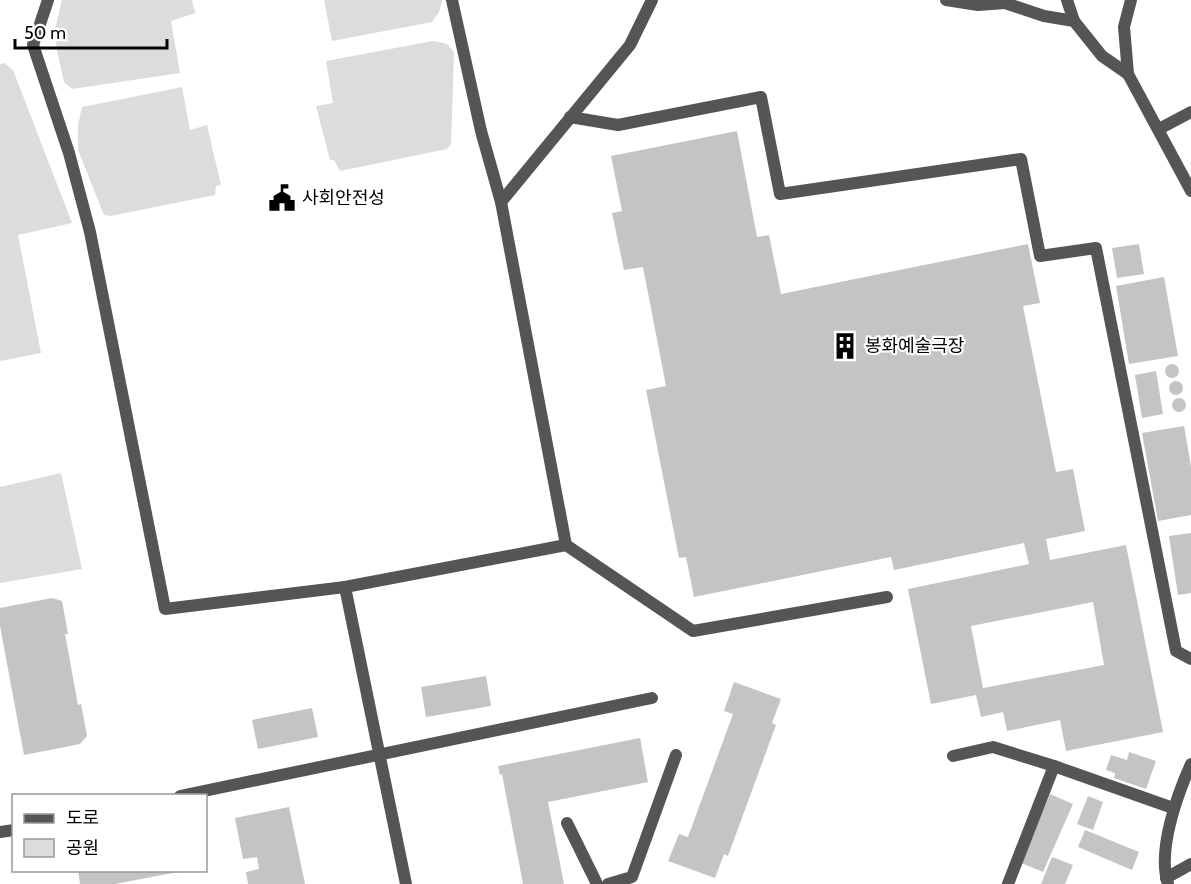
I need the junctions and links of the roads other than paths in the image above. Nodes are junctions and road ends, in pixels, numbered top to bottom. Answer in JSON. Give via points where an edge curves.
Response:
{"nodes":[{"id":1,"x":48,"y":0,"type":"edge"},
{"id":2,"x":453,"y":0,"type":"edge"},
{"id":3,"x":652,"y":0,"type":"edge"},
{"id":4,"x":946,"y":0,"type":"edge"},
{"id":5,"x":1067,"y":0,"type":"edge"},
{"id":6,"x":1131,"y":0,"type":"edge"},
{"id":7,"x":1004,"y":2,"type":"edge"},
{"id":8,"x":1074,"y":21,"type":"junction"},
{"id":9,"x":1128,"y":74,"type":"junction"},
{"id":10,"x":1191,"y":112,"type":"edge"},
{"id":11,"x":570,"y":117,"type":"junction"},
{"id":12,"x":1159,"y":129,"type":"junction"},
{"id":13,"x":1191,"y":191,"type":"edge"},
{"id":14,"x":501,"y":202,"type":"junction"},
{"id":15,"x":566,"y":544,"type":"junction"},
{"id":16,"x":345,"y":587,"type":"junction"},
{"id":17,"x":887,"y":597,"type":"dead end"},
{"id":18,"x":1191,"y":659,"type":"edge"},
{"id":19,"x":652,"y":698,"type":"dead end"},
{"id":20,"x":378,"y":755,"type":"junction"},
{"id":21,"x":676,"y":755,"type":"dead end"},
{"id":22,"x":953,"y":756,"type":"dead end"},
{"id":23,"x":1191,"y":764,"type":"edge"},
{"id":24,"x":1054,"y":766,"type":"junction"},
{"id":25,"x":185,"y":794,"type":"edge"},
{"id":26,"x":1173,"y":808,"type":"junction"},
{"id":27,"x":567,"y":823,"type":"dead end"},
{"id":28,"x":1191,"y":864,"type":"edge"},
{"id":29,"x":1167,"y":881,"type":"edge"},
{"id":30,"x":406,"y":884,"type":"edge"},
{"id":31,"x":597,"y":884,"type":"edge"},
{"id":32,"x":608,"y":884,"type":"edge"},
{"id":33,"x":1008,"y":884,"type":"edge"}],
"edges":[{"from":1,"to":16,"type":"street","via":[[33,45],[90,232],[165,609]]},
{"from":2,"to":14,"type":"street","via":[[481,131]]},
{"from":3,"to":11,"type":"street","via":[[630,45]]},
{"from":4,"to":7,"type":"street","via":[[978,5]]},
{"from":5,"to":8,"type":"street"},
{"from":6,"to":9,"type":"street","via":[[1124,27]]},
{"from":7,"to":8,"type":"street","via":[[1044,16]]},
{"from":8,"to":9,"type":"street","via":[[1102,56]]},
{"from":9,"to":12,"type":"street"},
{"from":10,"to":12,"type":"street"},
{"from":11,"to":14,"type":"street"},
{"from":11,"to":18,"type":"street","via":[[618,125],[761,97],[780,194],[1021,159],[1040,256],[1096,248],[1176,651]]},
{"from":12,"to":13,"type":"street"},
{"from":14,"to":15,"type":"street"},
{"from":15,"to":16,"type":"street"},
{"from":15,"to":17,"type":"street","via":[[693,631]]},
{"from":16,"to":20,"type":"street"},
{"from":19,"to":20,"type":"street"},
{"from":20,"to":25,"type":"street"},
{"from":20,"to":30,"type":"street"},
{"from":21,"to":32,"type":"street","via":[[632,877]]},
{"from":22,"to":24,"type":"street","via":[[993,747]]},
{"from":23,"to":26,"type":"street"},
{"from":24,"to":26,"type":"street"},
{"from":24,"to":33,"type":"street"},
{"from":26,"to":29,"type":"street","via":[[1167,841]]},
{"from":27,"to":31,"type":"street"},
{"from":28,"to":29,"type":"street"}]}
